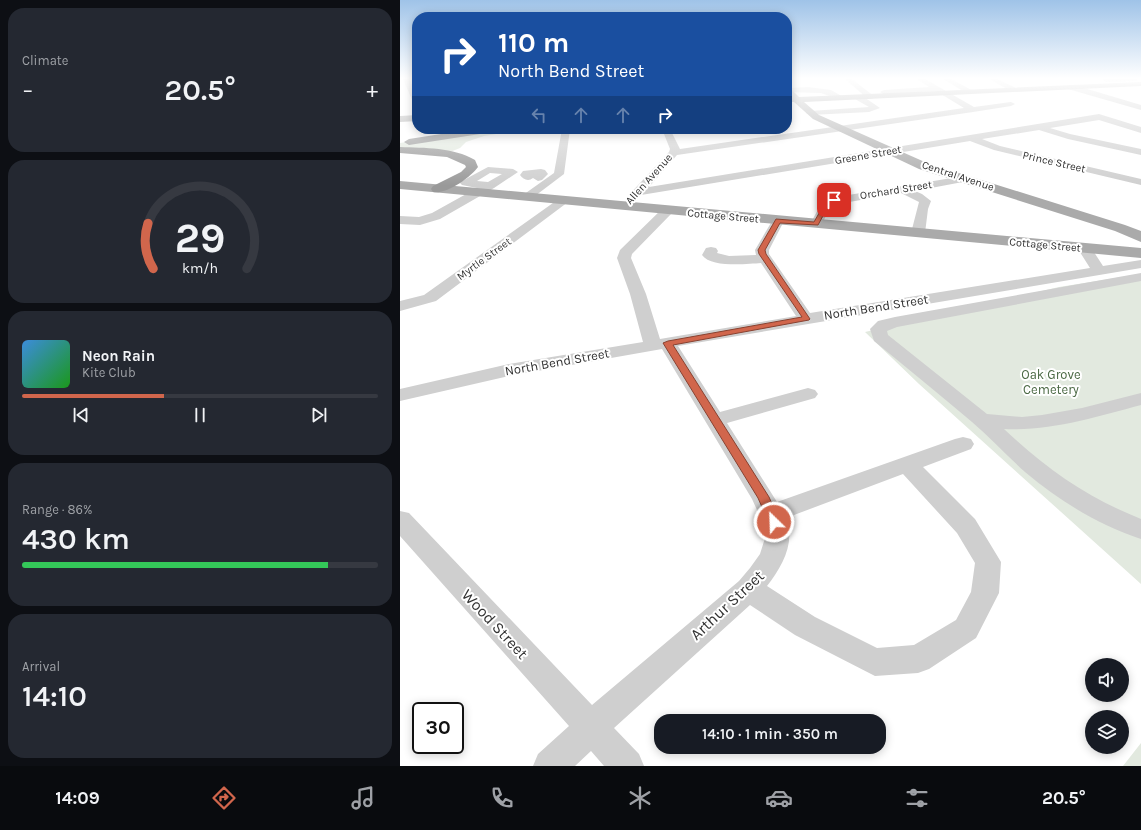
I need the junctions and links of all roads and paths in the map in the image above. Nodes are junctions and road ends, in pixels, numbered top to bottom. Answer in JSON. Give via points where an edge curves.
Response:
{"nodes":[{"id":1,"x":813,"y":115,"type":"edge"},
{"id":2,"x":940,"y":115,"type":"edge"},
{"id":3,"x":1117,"y":115,"type":"edge"},
{"id":4,"x":1139,"y":117,"type":"edge"},
{"id":5,"x":412,"y":118,"type":"edge"},
{"id":6,"x":400,"y":119,"type":"edge"},
{"id":7,"x":1039,"y":126,"type":"junction"},
{"id":8,"x":412,"y":127,"type":"edge"},
{"id":9,"x":400,"y":129,"type":"edge"},
{"id":10,"x":842,"y":129,"type":"junction"},
{"id":11,"x":1141,"y":130,"type":"edge"},
{"id":12,"x":412,"y":132,"type":"edge"},
{"id":13,"x":400,"y":134,"type":"edge"},
{"id":14,"x":460,"y":134,"type":"edge"},
{"id":15,"x":565,"y":134,"type":"edge"},
{"id":16,"x":668,"y":134,"type":"edge"},
{"id":17,"x":759,"y":134,"type":"edge"},
{"id":18,"x":968,"y":138,"type":"junction"},
{"id":19,"x":768,"y":140,"type":"junction"},
{"id":20,"x":400,"y":143,"type":"edge"},
{"id":21,"x":400,"y":150,"type":"edge"},
{"id":22,"x":890,"y":151,"type":"junction"},
{"id":23,"x":1141,"y":152,"type":"edge"},
{"id":24,"x":674,"y":153,"type":"junction"},
{"id":25,"x":534,"y":177,"type":"dead end"},
{"id":26,"x":554,"y":179,"type":"junction"},
{"id":27,"x":964,"y":179,"type":"junction"},
{"id":28,"x":1141,"y":182,"type":"edge"},
{"id":29,"x":490,"y":186,"type":"dead end"},
{"id":30,"x":402,"y":187,"type":"edge"},
{"id":31,"x":438,"y":189,"type":"junction"},
{"id":32,"x":901,"y":190,"type":"junction"},
{"id":33,"x":476,"y":192,"type":"junction"},
{"id":34,"x":638,"y":192,"type":"junction"},
{"id":35,"x":527,"y":197,"type":"junction"},
{"id":36,"x":564,"y":200,"type":"junction"},
{"id":37,"x":624,"y":206,"type":"junction"},
{"id":38,"x":668,"y":210,"type":"junction"},
{"id":39,"x":400,"y":220,"type":"edge"},
{"id":40,"x":778,"y":221,"type":"junction"},
{"id":41,"x":816,"y":224,"type":"junction"},
{"id":42,"x":1120,"y":228,"type":"junction"},
{"id":43,"x":918,"y":233,"type":"junction"},
{"id":44,"x":1141,"y":233,"type":"edge"},
{"id":45,"x":1141,"y":237,"type":"edge"},
{"id":46,"x":1085,"y":249,"type":"junction"},
{"id":47,"x":711,"y":251,"type":"dead end"},
{"id":48,"x":1141,"y":253,"type":"edge"},
{"id":49,"x":766,"y":259,"type":"junction"},
{"id":50,"x":1141,"y":264,"type":"edge"},
{"id":51,"x":1099,"y":270,"type":"junction"},
{"id":52,"x":1141,"y":278,"type":"edge"},
{"id":53,"x":400,"y":306,"type":"edge"},
{"id":54,"x":806,"y":319,"type":"junction"},
{"id":55,"x":660,"y":344,"type":"junction"},
{"id":56,"x":808,"y":394,"type":"dead end"},
{"id":57,"x":400,"y":395,"type":"edge"},
{"id":58,"x":1141,"y":398,"type":"edge"},
{"id":59,"x":981,"y":419,"type":"junction"},
{"id":60,"x":714,"y":420,"type":"junction"},
{"id":61,"x":963,"y":444,"type":"dead end"},
{"id":62,"x":908,"y":464,"type":"junction"},
{"id":63,"x":772,"y":513,"type":"junction"},
{"id":64,"x":400,"y":520,"type":"edge"},
{"id":65,"x":1141,"y":529,"type":"edge"},
{"id":66,"x":748,"y":589,"type":"junction"},
{"id":67,"x":591,"y":727,"type":"junction"},
{"id":68,"x":550,"y":766,"type":"edge"},
{"id":69,"x":627,"y":766,"type":"edge"}],
"edges":[{"from":1,"to":10,"type":"main road","name":"Central Avenue"},
{"from":2,"to":10,"type":"street"},
{"from":3,"to":4,"type":"street","via":[[1132,120]]},
{"from":5,"to":6,"type":"main road"},
{"from":7,"to":11,"type":"street","name":"Greene Street","via":[[1099,117]]},
{"from":7,"to":18,"type":"street","name":"Greene Street"},
{"from":7,"to":23,"type":"street","via":[[1068,136]]},
{"from":8,"to":9,"type":"highway"},
{"from":10,"to":19,"type":"street"},
{"from":10,"to":22,"type":"main road","name":"Central Avenue"},
{"from":12,"to":13,"type":"highway"},
{"from":14,"to":20,"type":"highway"},
{"from":15,"to":26,"type":"street","via":[[560,173]]},
{"from":16,"to":24,"type":"street","name":"Allen Avenue","via":[[675,149]]},
{"from":17,"to":19,"type":"street"},
{"from":18,"to":22,"type":"street","name":"Greene Street"},
{"from":18,"to":28,"type":"street","name":"Prince Street","via":[[997,148]]},
{"from":19,"to":24,"type":"street"},
{"from":21,"to":31,"type":"highway","via":[[446,154],[471,162],[472,167],[468,173]]},
{"from":22,"to":27,"type":"main road","name":"Central Avenue","via":[[923,166]]},
{"from":22,"to":34,"type":"street","name":"Greene Street"},
{"from":24,"to":34,"type":"street","name":"Allen Avenue"},
{"from":25,"to":26,"type":"street"},
{"from":26,"to":35,"type":"street"},
{"from":27,"to":32,"type":"street","name":"Orchard Street"},
{"from":27,"to":42,"type":"main road","name":"Central Avenue"},
{"from":29,"to":33,"type":"street"},
{"from":30,"to":31,"type":"main road","name":"Cottage Street"},
{"from":31,"to":33,"type":"main road","name":"Cottage Street"},
{"from":32,"to":41,"type":"street","name":"Orchard Street","via":[[828,202]]},
{"from":32,"to":43,"type":"street","via":[[925,201]]},
{"from":33,"to":35,"type":"main road","name":"Cottage Street"},
{"from":33,"to":39,"type":"street","via":[[436,216],[420,221]]},
{"from":34,"to":37,"type":"street","name":"Allen Avenue"},
{"from":35,"to":36,"type":"main road","name":"Cottage Street"},
{"from":36,"to":37,"type":"main road","name":"Cottage Street"},
{"from":36,"to":53,"type":"street","name":"Myrtle Street","via":[[430,298]]},
{"from":37,"to":38,"type":"main road","name":"Cottage Street"},
{"from":38,"to":40,"type":"main road","name":"Cottage Street"},
{"from":38,"to":55,"type":"street","name":"Arthur Street","via":[[625,253],[624,258]]},
{"from":40,"to":41,"type":"main road","name":"Cottage Street"},
{"from":40,"to":49,"type":"street","via":[[762,250]]},
{"from":41,"to":43,"type":"main road","name":"Cottage Street"},
{"from":42,"to":44,"type":"main road"},
{"from":42,"to":45,"type":"main road","name":"Central Avenue"},
{"from":43,"to":46,"type":"main road","name":"Cottage Street"},
{"from":46,"to":48,"type":"main road","name":"Cottage Street"},
{"from":46,"to":51,"type":"street"},
{"from":47,"to":49,"type":"street","via":[[709,255],[716,258]]},
{"from":49,"to":54,"type":"street"},
{"from":50,"to":51,"type":"street","name":"North Bend Street"},
{"from":51,"to":54,"type":"street","name":"North Bend Street"},
{"from":52,"to":59,"type":"street","via":[[895,322],[878,329],[880,337]]},
{"from":54,"to":55,"type":"street","name":"North Bend Street"},
{"from":55,"to":57,"type":"street","name":"North Bend Street","via":[[509,370]]},
{"from":55,"to":60,"type":"street","name":"Arthur Street"},
{"from":56,"to":60,"type":"street"},
{"from":58,"to":59,"type":"street","via":[[1056,421],[1008,423]]},
{"from":59,"to":65,"type":"street","via":[[1053,483]]},
{"from":60,"to":63,"type":"street","name":"Arthur Street"},
{"from":61,"to":62,"type":"street"},
{"from":62,"to":63,"type":"street"},
{"from":62,"to":66,"type":"street","via":[[966,526],[988,562],[985,593],[966,629],[918,659],[875,662],[805,626]]},
{"from":63,"to":66,"type":"street","name":"Arthur Street","via":[[777,530],[775,545],[768,566]]},
{"from":64,"to":67,"type":"street","name":"Wood Street"},
{"from":66,"to":67,"type":"street","name":"Arthur Street"},
{"from":67,"to":68,"type":"street","name":"Arthur Street"},
{"from":67,"to":69,"type":"street","name":"Wood Street"}]}
